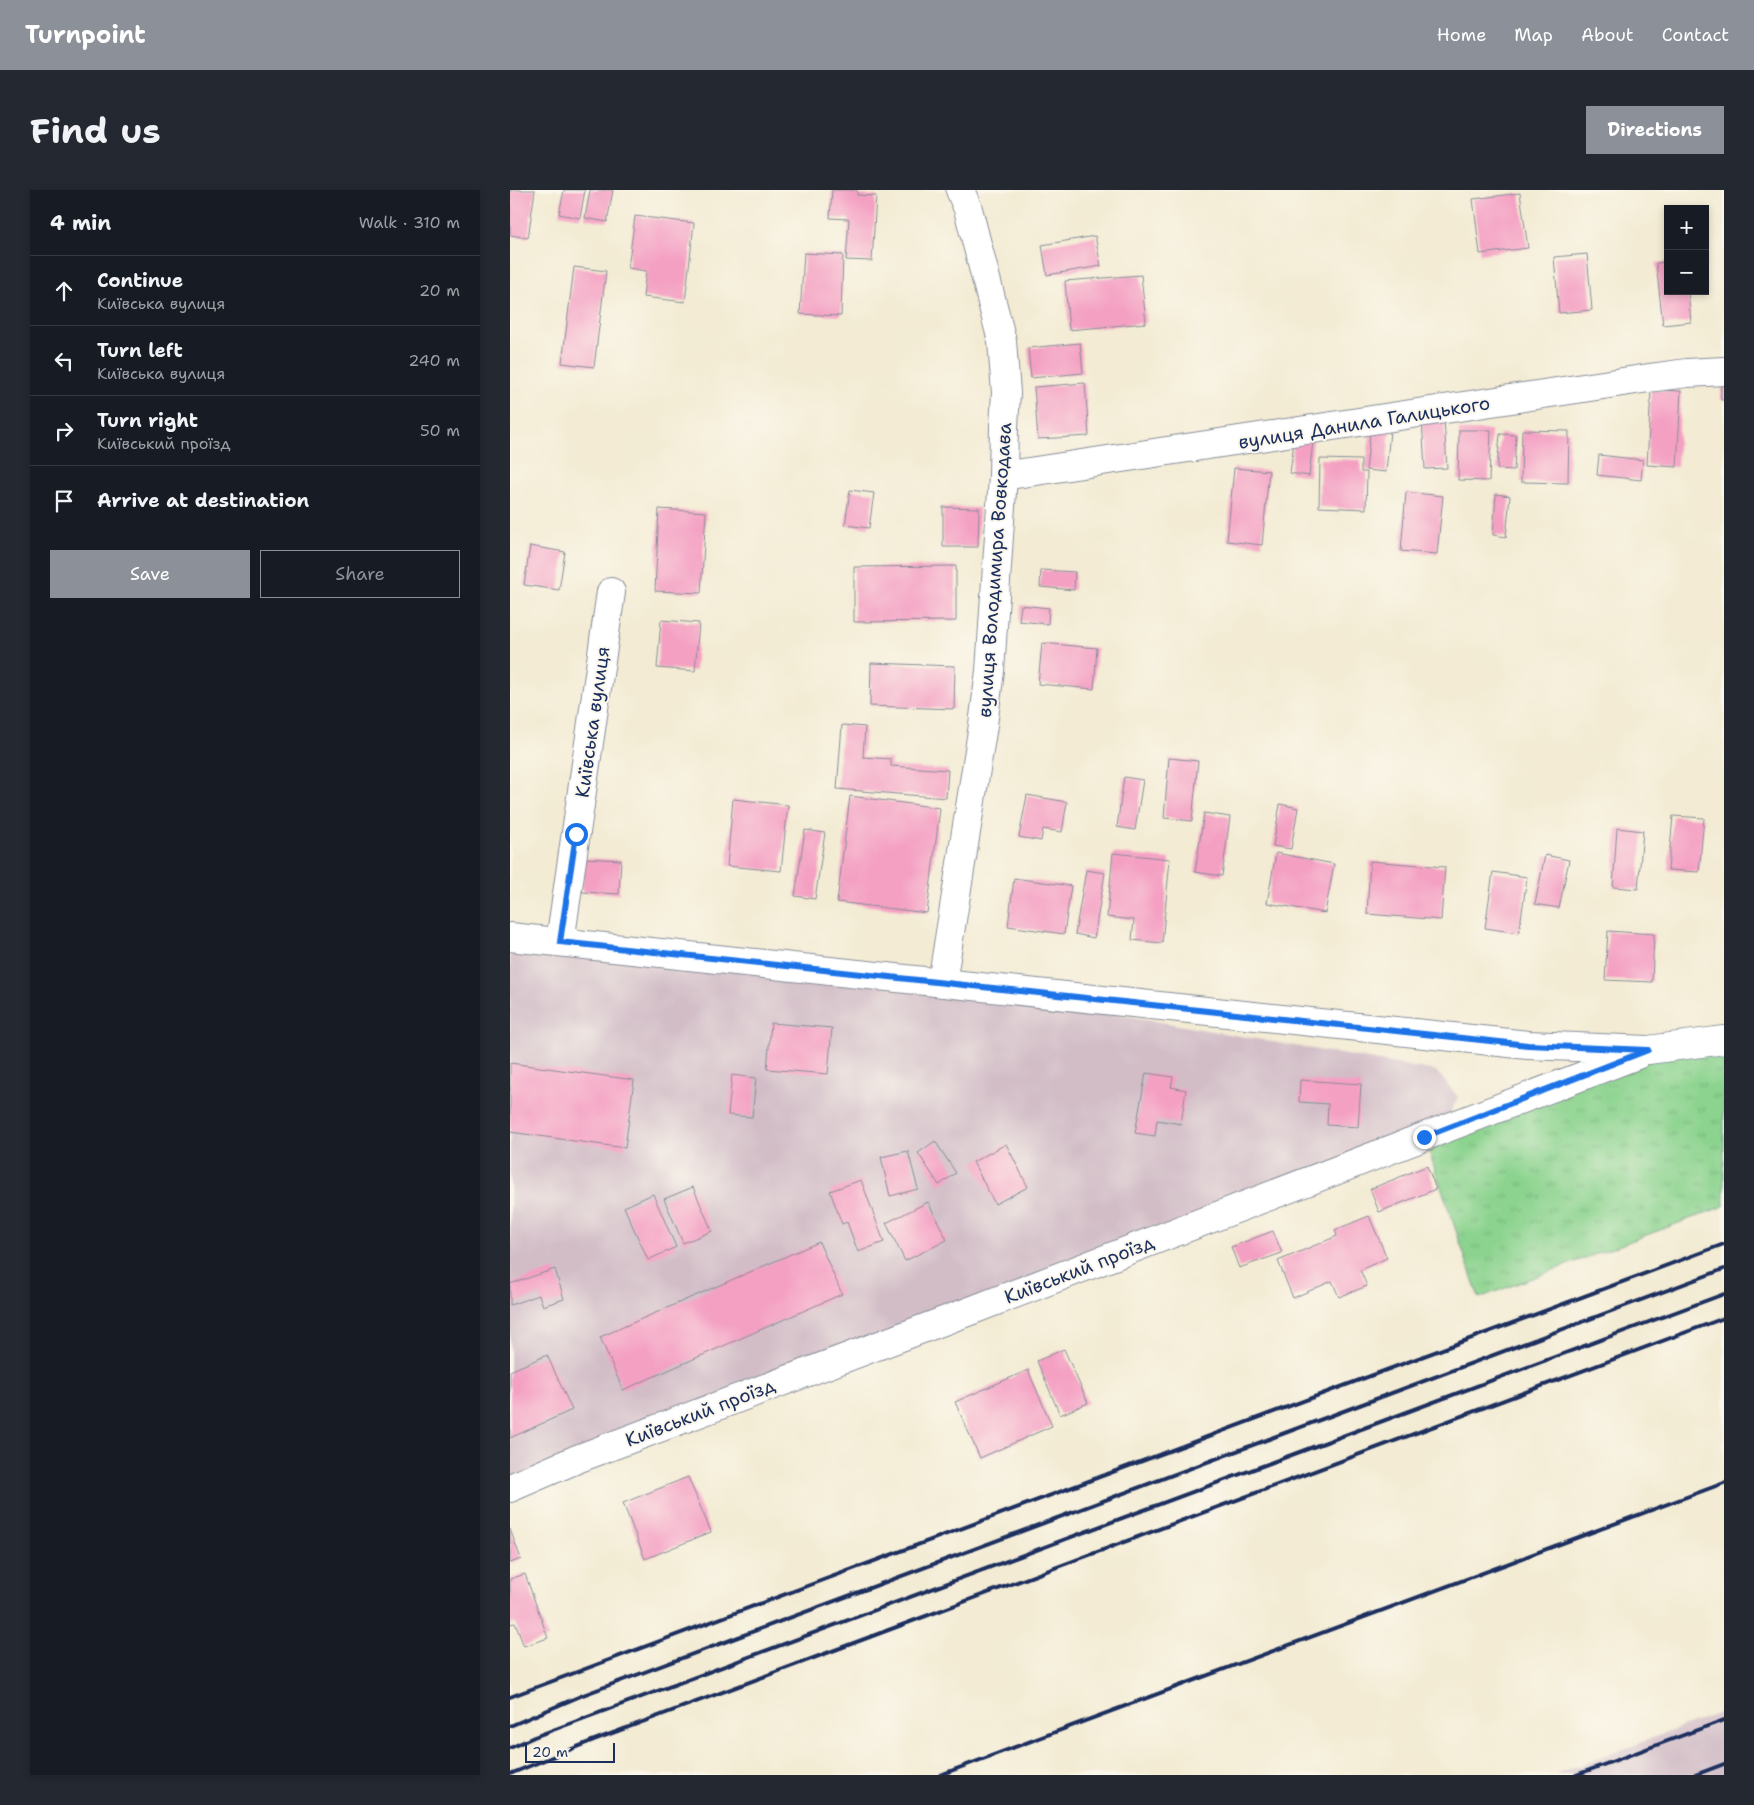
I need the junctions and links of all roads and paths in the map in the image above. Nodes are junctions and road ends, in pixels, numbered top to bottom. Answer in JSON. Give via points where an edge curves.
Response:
{"nodes":[{"id":1,"x":960,"y":190,"type":"edge"},
{"id":2,"x":1724,"y":371,"type":"edge"},
{"id":3,"x":1004,"y":476,"type":"junction"},
{"id":4,"x":611,"y":592,"type":"dead end"},
{"id":5,"x":510,"y":937,"type":"edge"},
{"id":6,"x":560,"y":942,"type":"junction"},
{"id":7,"x":942,"y":983,"type":"junction"},
{"id":8,"x":1724,"y":1040,"type":"edge"},
{"id":9,"x":1648,"y":1050,"type":"junction"},
{"id":10,"x":510,"y":1488,"type":"edge"}],
"edges":[{"from":1,"to":3,"type":"street","name":"вулиця Володимира Вовкодава","via":[[968,209],[1002,341],[1006,393]]},
{"from":2,"to":3,"type":"street","name":"вулиця Данила Галицького","via":[[1687,373]]},
{"from":3,"to":7,"type":"street","name":"вулиця Володимира Вовкодава","via":[[990,671]]},
{"from":4,"to":6,"type":"street","name":"Київська вулиця"},
{"from":5,"to":6,"type":"street"},
{"from":6,"to":7,"type":"street"},
{"from":7,"to":9,"type":"street","via":[[1528,1045]]},
{"from":8,"to":9,"type":"street"},
{"from":9,"to":10,"type":"street","name":"Київський проїзд","via":[[980,1308],[577,1459]]}]}
